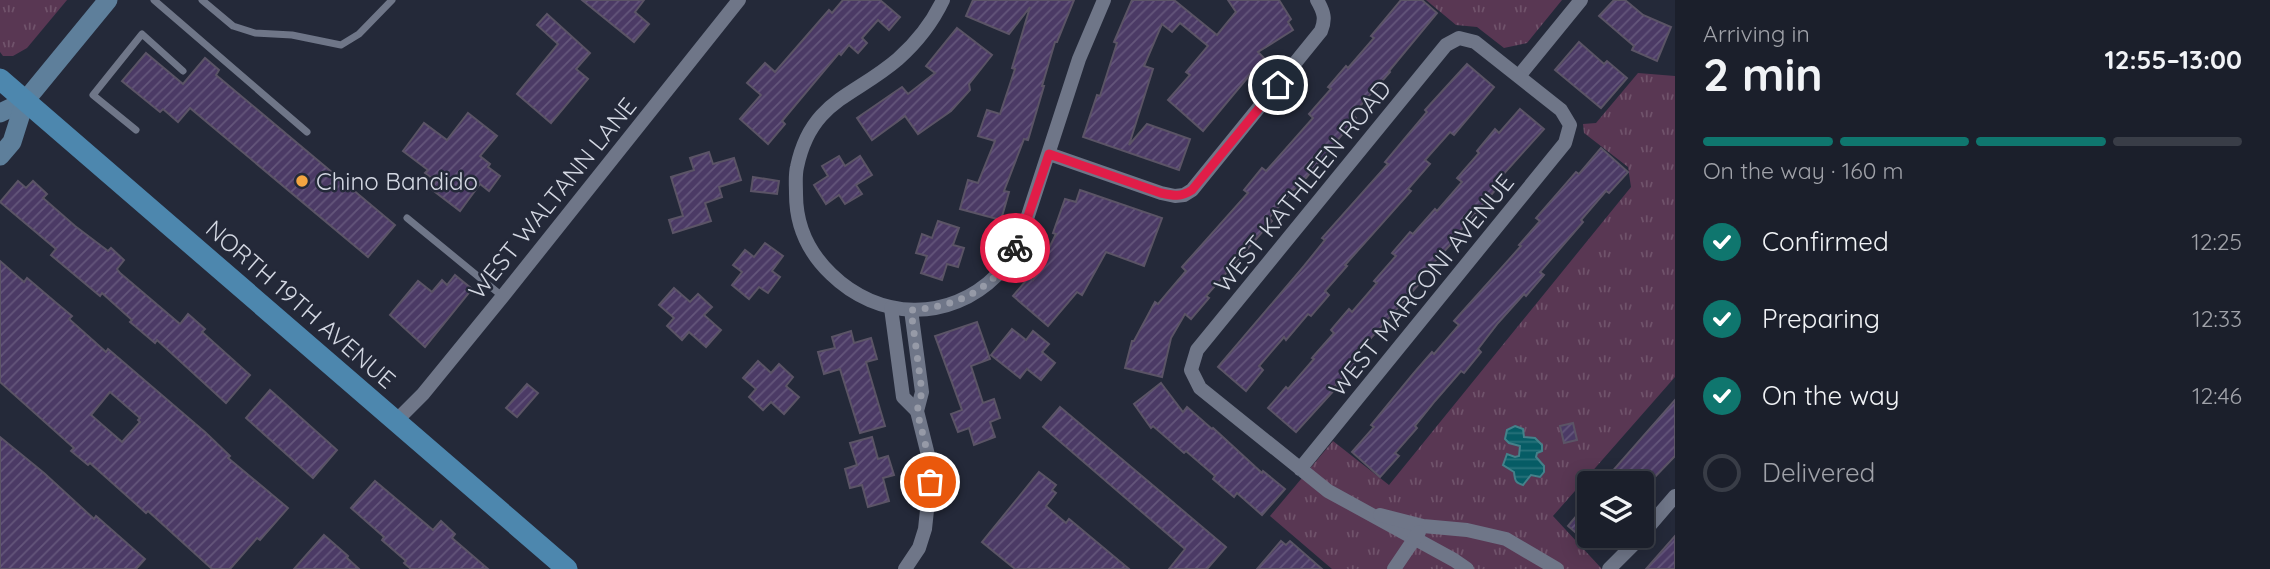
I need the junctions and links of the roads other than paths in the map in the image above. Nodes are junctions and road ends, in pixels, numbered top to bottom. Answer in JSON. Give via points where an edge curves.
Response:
{"nodes":[{"id":1,"x":108,"y":0,"type":"edge"},
{"id":2,"x":154,"y":0,"type":"edge"},
{"id":3,"x":202,"y":0,"type":"edge"},
{"id":4,"x":392,"y":0,"type":"edge"},
{"id":5,"x":739,"y":0,"type":"edge"},
{"id":6,"x":943,"y":0,"type":"edge"},
{"id":7,"x":1104,"y":0,"type":"edge"},
{"id":8,"x":1317,"y":0,"type":"edge"},
{"id":9,"x":1581,"y":0,"type":"edge"},
{"id":10,"x":183,"y":71,"type":"dead end"},
{"id":11,"x":1519,"y":76,"type":"junction"},
{"id":12,"x":0,"y":79,"type":"edge"},
{"id":13,"x":25,"y":101,"type":"junction"},
{"id":14,"x":0,"y":113,"type":"edge"},
{"id":15,"x":136,"y":130,"type":"dead end"},
{"id":16,"x":307,"y":132,"type":"dead end"},
{"id":17,"x":1049,"y":154,"type":"junction"},
{"id":18,"x":0,"y":156,"type":"edge"},
{"id":19,"x":407,"y":218,"type":"dead end"},
{"id":20,"x":503,"y":296,"type":"junction"},
{"id":21,"x":891,"y":308,"type":"junction"},
{"id":22,"x":911,"y":310,"type":"junction"},
{"id":23,"x":917,"y":411,"type":"junction"},
{"id":24,"x":396,"y":421,"type":"junction"},
{"id":25,"x":1300,"y":469,"type":"junction"},
{"id":26,"x":1675,"y":496,"type":"edge"},
{"id":27,"x":1359,"y":509,"type":"junction"},
{"id":28,"x":1423,"y":526,"type":"junction"},
{"id":29,"x":1415,"y":540,"type":"junction"},
{"id":30,"x":567,"y":569,"type":"edge"},
{"id":31,"x":905,"y":569,"type":"edge"},
{"id":32,"x":1394,"y":569,"type":"edge"},
{"id":33,"x":1467,"y":569,"type":"edge"},
{"id":34,"x":1558,"y":569,"type":"edge"},
{"id":35,"x":1609,"y":569,"type":"edge"}],
"edges":[{"from":1,"to":13,"type":"main road"},
{"from":2,"to":16,"type":"lane"},
{"from":3,"to":4,"type":"lane","via":[[233,26],[341,45],[359,34]]},
{"from":5,"to":20,"type":"street","name":"WEST WALTANN LANE"},
{"from":6,"to":21,"type":"street","via":[[900,58],[825,111],[804,141],[796,169],[796,208],[802,232],[817,259],[857,295]]},
{"from":7,"to":17,"type":"street"},
{"from":8,"to":17,"type":"street","via":[[1325,20],[1321,31],[1184,195],[1161,193]]},
{"from":9,"to":11,"type":"street"},
{"from":10,"to":15,"type":"lane","via":[[142,34],[93,95]]},
{"from":11,"to":25,"type":"street","name":"WEST MARCONI AVENUE","via":[[1561,110],[1570,125],[1565,143]]},
{"from":11,"to":25,"type":"street","name":"WEST KATHLEEN ROAD","via":[[1475,41],[1459,38],[1446,45],[1197,350],[1191,370],[1200,387]]},
{"from":12,"to":13,"type":"main road","name":"NORTH 19TH AVENUE"},
{"from":13,"to":14,"type":"main road"},
{"from":13,"to":18,"type":"main road","via":[[12,142]]},
{"from":13,"to":24,"type":"main road","name":"NORTH 19TH AVENUE"},
{"from":17,"to":22,"type":"street","via":[[1022,234],[998,273],[960,301]]},
{"from":19,"to":20,"type":"lane"},
{"from":20,"to":24,"type":"street","name":"WEST WALTANN LANE"},
{"from":21,"to":22,"type":"street"},
{"from":21,"to":23,"type":"street","via":[[903,397]]},
{"from":22,"to":23,"type":"street","via":[[922,392]]},
{"from":23,"to":31,"type":"street","via":[[930,482],[925,529]]},
{"from":24,"to":30,"type":"main road","name":"NORTH 19TH AVENUE"},
{"from":25,"to":27,"type":"street"},
{"from":26,"to":35,"type":"street"},
{"from":27,"to":28,"type":"street"},
{"from":27,"to":29,"type":"street"},
{"from":28,"to":29,"type":"street"},
{"from":28,"to":34,"type":"street","via":[[1506,539]]},
{"from":29,"to":32,"type":"street"},
{"from":29,"to":33,"type":"street"}]}
